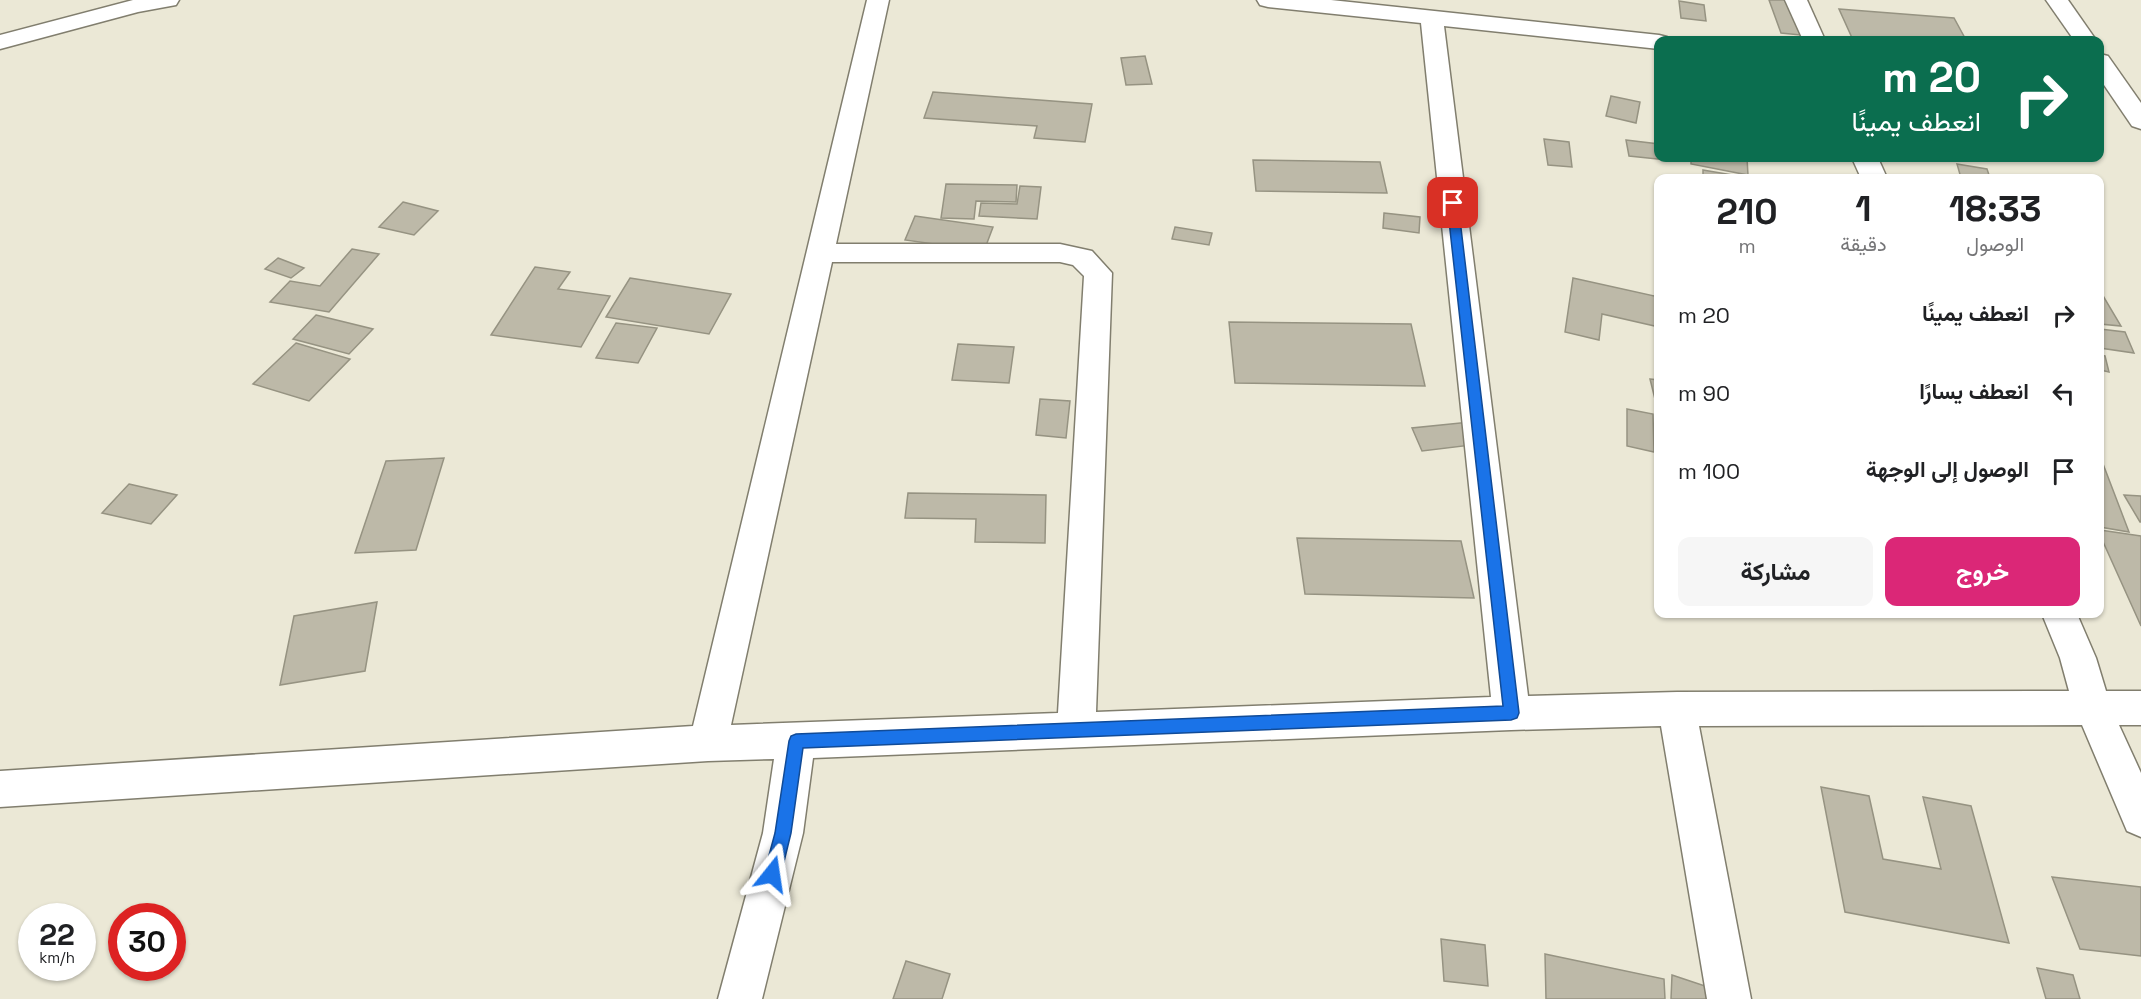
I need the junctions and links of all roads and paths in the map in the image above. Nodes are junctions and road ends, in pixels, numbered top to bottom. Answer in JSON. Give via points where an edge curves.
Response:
{"nodes":[{"id":1,"x":168,"y":0,"type":"edge"},
{"id":2,"x":878,"y":0,"type":"edge"},
{"id":3,"x":1268,"y":0,"type":"edge"},
{"id":4,"x":1796,"y":0,"type":"edge"},
{"id":5,"x":2057,"y":0,"type":"edge"},
{"id":6,"x":1432,"y":18,"type":"junction"},
{"id":7,"x":1812,"y":36,"type":"edge"},
{"id":8,"x":2082,"y":36,"type":"edge"},
{"id":9,"x":1654,"y":41,"type":"edge"},
{"id":10,"x":0,"y":42,"type":"edge"},
{"id":11,"x":2104,"y":67,"type":"edge"},
{"id":12,"x":2104,"y":95,"type":"edge"},
{"id":13,"x":2126,"y":98,"type":"junction"},
{"id":14,"x":2141,"y":121,"type":"edge"},
{"id":15,"x":820,"y":253,"type":"junction"},
{"id":16,"x":2062,"y":618,"type":"edge"},
{"id":17,"x":2093,"y":708,"type":"junction"},
{"id":18,"x":2141,"y":708,"type":"edge"},
{"id":19,"x":1677,"y":709,"type":"junction"},
{"id":20,"x":1511,"y":713,"type":"junction"},
{"id":21,"x":1076,"y":730,"type":"junction"},
{"id":22,"x":796,"y":741,"type":"junction"},
{"id":23,"x":708,"y":743,"type":"junction"},
{"id":24,"x":0,"y":789,"type":"edge"},
{"id":25,"x":2141,"y":818,"type":"edge"},
{"id":26,"x":740,"y":999,"type":"edge"},
{"id":27,"x":1729,"y":999,"type":"edge"}],
"edges":[{"from":1,"to":10,"type":"street"},
{"from":2,"to":15,"type":"street"},
{"from":3,"to":6,"type":"street"},
{"from":4,"to":7,"type":"street"},
{"from":5,"to":8,"type":"street"},
{"from":6,"to":9,"type":"street"},
{"from":6,"to":20,"type":"street"},
{"from":11,"to":13,"type":"street"},
{"from":12,"to":13,"type":"street"},
{"from":13,"to":14,"type":"street"},
{"from":15,"to":21,"type":"street","via":[[1060,253],[1082,258],[1098,273]]},
{"from":15,"to":23,"type":"street"},
{"from":16,"to":17,"type":"street"},
{"from":17,"to":18,"type":"street"},
{"from":17,"to":19,"type":"street"},
{"from":17,"to":25,"type":"street"},
{"from":19,"to":20,"type":"street"},
{"from":19,"to":27,"type":"street"},
{"from":20,"to":21,"type":"street"},
{"from":21,"to":22,"type":"street"},
{"from":22,"to":23,"type":"street"},
{"from":22,"to":26,"type":"street","via":[[783,833]]},
{"from":23,"to":24,"type":"street"}]}
